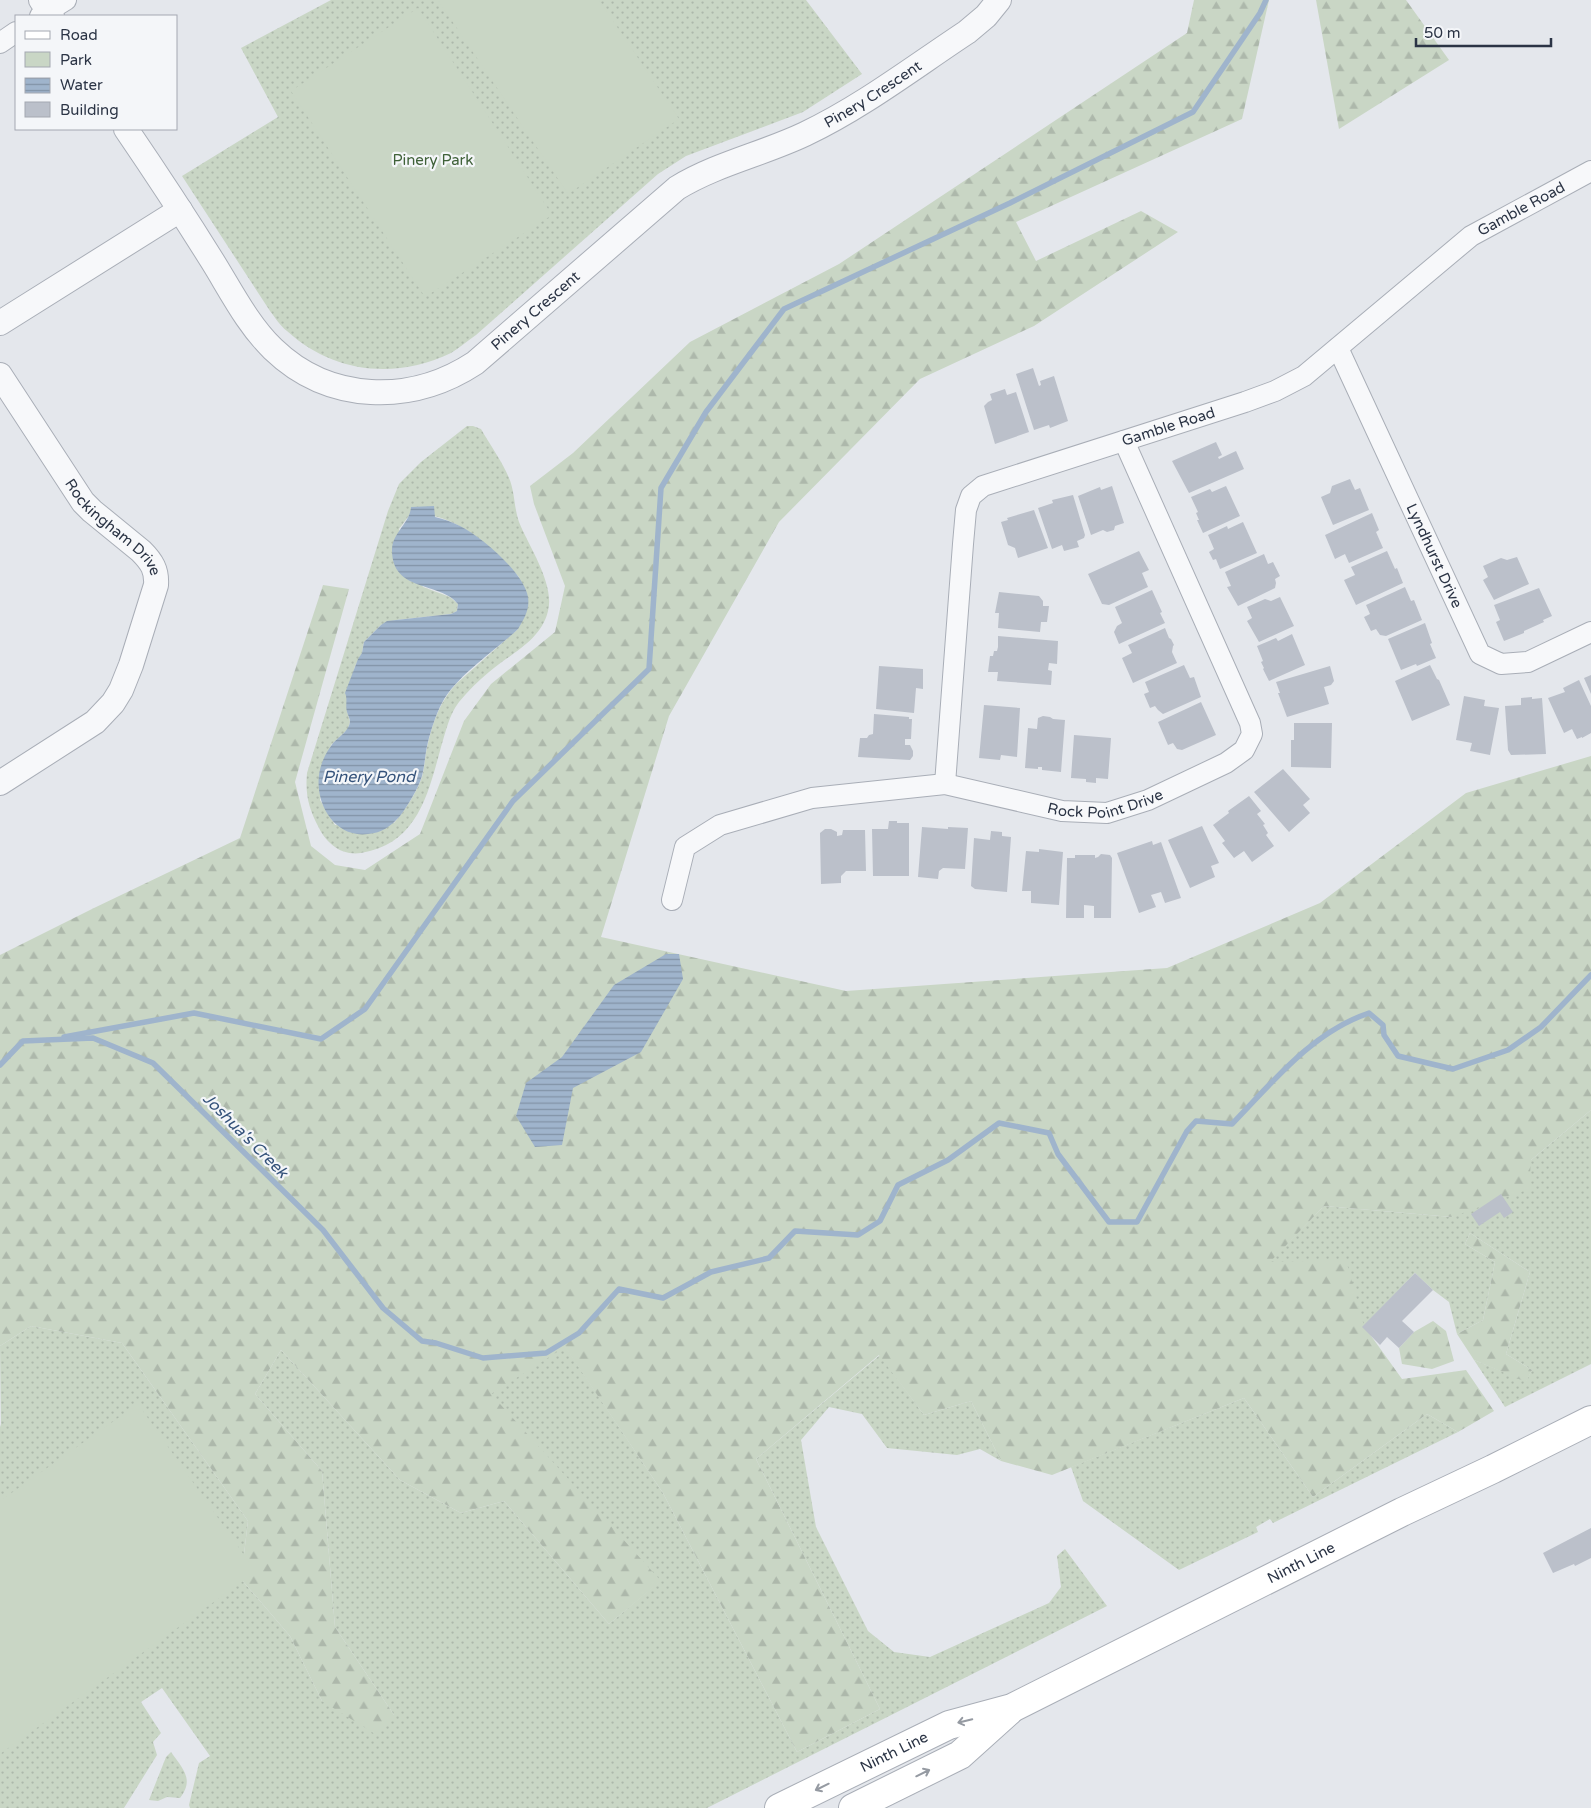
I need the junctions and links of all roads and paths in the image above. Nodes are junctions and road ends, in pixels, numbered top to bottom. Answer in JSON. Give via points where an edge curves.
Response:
{"nodes":[{"id":1,"x":999,"y":0,"type":"edge"},
{"id":2,"x":15,"y":33,"type":"edge"},
{"id":3,"x":0,"y":43,"type":"edge"},
{"id":4,"x":127,"y":130,"type":"edge"},
{"id":5,"x":1591,"y":171,"type":"edge"},
{"id":6,"x":180,"y":210,"type":"junction"},
{"id":7,"x":0,"y":323,"type":"edge"},
{"id":8,"x":1338,"y":348,"type":"junction"},
{"id":9,"x":0,"y":374,"type":"edge"},
{"id":10,"x":1124,"y":441,"type":"junction"},
{"id":11,"x":1591,"y":632,"type":"edge"},
{"id":12,"x":0,"y":783,"type":"edge"},
{"id":13,"x":945,"y":784,"type":"junction"},
{"id":14,"x":672,"y":900,"type":"dead end"},
{"id":15,"x":1591,"y":1420,"type":"edge"},
{"id":16,"x":1012,"y":1708,"type":"junction"},
{"id":17,"x":778,"y":1808,"type":"edge"},
{"id":18,"x":853,"y":1808,"type":"edge"}],
"edges":[{"from":1,"to":6,"type":"street","name":"Pinery Crescent","via":[[967,32],[834,120],[677,188],[488,353],[461,372],[426,386],[388,393],[360,392],[325,382],[293,366],[272,349],[251,324]]},
{"from":2,"to":3,"type":"street"},
{"from":4,"to":6,"type":"street","name":"Pinery Crescent"},
{"from":5,"to":8,"type":"street","name":"Gamble Road","via":[[1471,236]]},
{"from":6,"to":7,"type":"street"},
{"from":8,"to":10,"type":"street","name":"Gamble Road","via":[[1304,376],[1276,391]]},
{"from":8,"to":11,"type":"street","name":"Lyndhurst Drive","via":[[1480,654],[1501,664],[1528,662]]},
{"from":9,"to":12,"type":"street","name":"Rockingham Drive","via":[[83,502],[142,551],[157,573],[131,665],[113,703],[95,722]]},
{"from":10,"to":13,"type":"street","name":"Gamble Road","via":[[982,486],[971,496],[966,510]]},
{"from":10,"to":13,"type":"street","name":"Rock Point Drive","via":[[1250,723],[1252,734],[1244,750],[1226,763],[1148,800],[1107,813],[1062,811]]},
{"from":13,"to":14,"type":"street","name":"Rock Point Drive","via":[[812,798],[720,825],[685,847]]},
{"from":15,"to":16,"type":"main road","name":"Ninth Line"},
{"from":16,"to":17,"type":"main road","name":"Ninth Line","one_way":true,"via":[[949,1725]]},
{"from":18,"to":16,"type":"main road","name":"Ninth Line","one_way":true,"via":[[960,1755]]}]}
